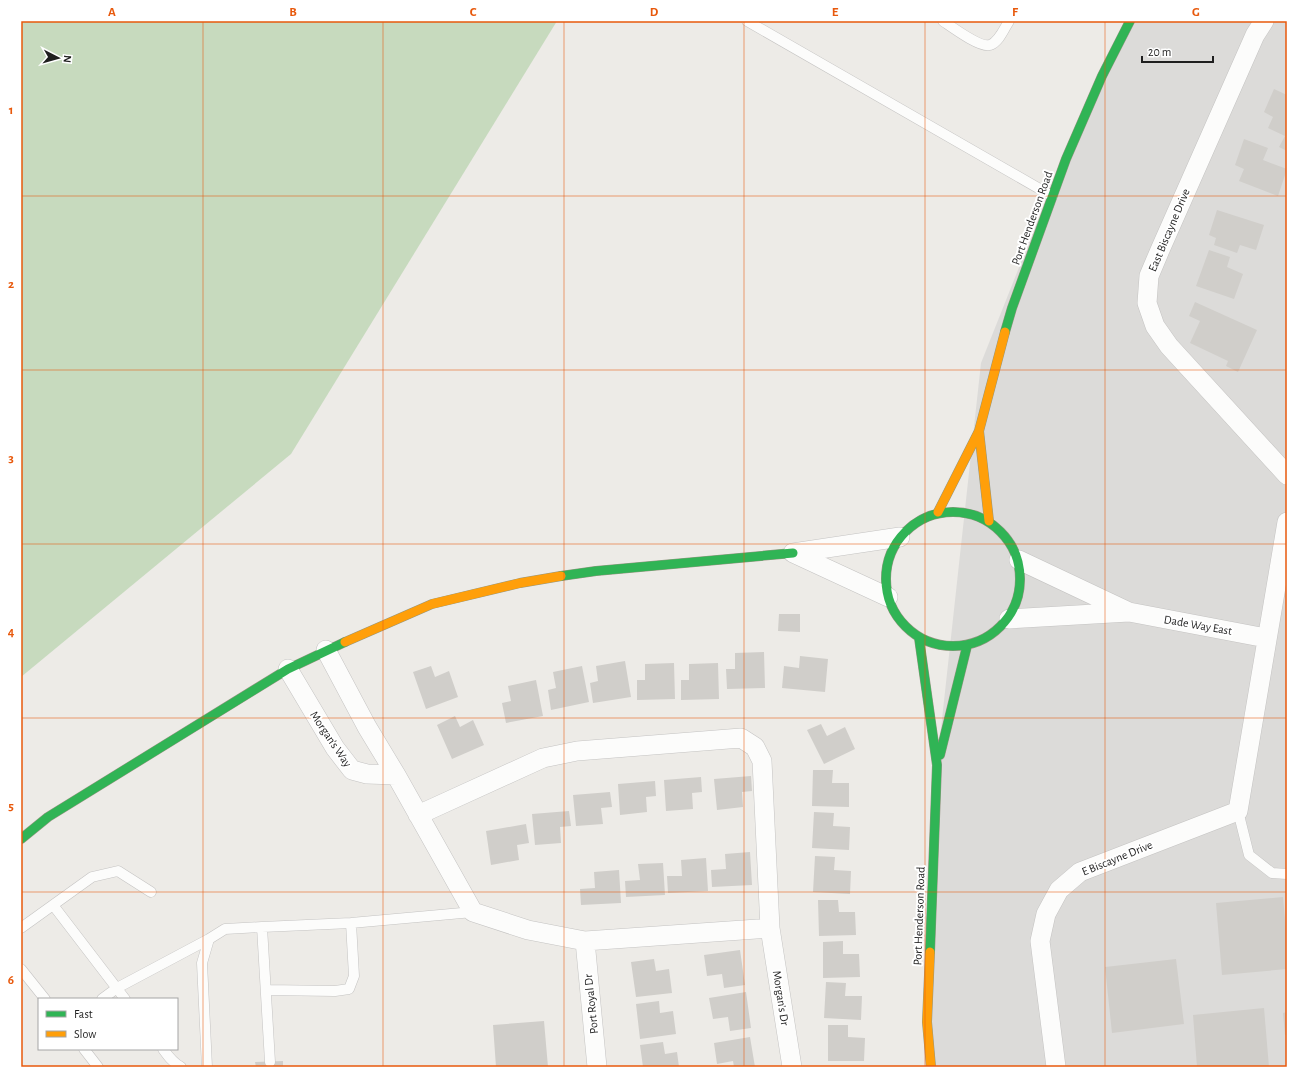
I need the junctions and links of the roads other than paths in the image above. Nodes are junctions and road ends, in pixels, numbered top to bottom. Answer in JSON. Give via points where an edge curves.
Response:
{"nodes":[{"id":1,"x":747,"y":21,"type":"edge"},
{"id":2,"x":943,"y":21,"type":"edge"},
{"id":3,"x":1009,"y":21,"type":"edge"},
{"id":4,"x":1130,"y":21,"type":"edge"},
{"id":5,"x":1264,"y":21,"type":"edge"},
{"id":6,"x":1052,"y":196,"type":"junction"},
{"id":7,"x":979,"y":431,"type":"junction"},
{"id":8,"x":1287,"y":475,"type":"edge"},
{"id":9,"x":938,"y":512,"type":"junction"},
{"id":10,"x":989,"y":521,"type":"junction"},
{"id":11,"x":1287,"y":522,"type":"edge"},
{"id":12,"x":900,"y":537,"type":"junction"},
{"id":13,"x":794,"y":553,"type":"junction"},
{"id":14,"x":1019,"y":560,"type":"junction"},
{"id":15,"x":888,"y":597,"type":"junction"},
{"id":16,"x":1129,"y":612,"type":"junction"},
{"id":17,"x":1008,"y":619,"type":"junction"},
{"id":18,"x":918,"y":638,"type":"junction"},
{"id":19,"x":1266,"y":638,"type":"junction"},
{"id":20,"x":967,"y":646,"type":"junction"},
{"id":21,"x":326,"y":650,"type":"junction"},
{"id":22,"x":288,"y":669,"type":"junction"},
{"id":23,"x":937,"y":766,"type":"junction"},
{"id":24,"x":396,"y":775,"type":"junction"},
{"id":25,"x":1238,"y":811,"type":"junction"},
{"id":26,"x":418,"y":815,"type":"junction"},
{"id":27,"x":21,"y":839,"type":"edge"},
{"id":28,"x":1287,"y":874,"type":"edge"},
{"id":29,"x":151,"y":892,"type":"dead end"},
{"id":30,"x":53,"y":905,"type":"junction"},
{"id":31,"x":473,"y":912,"type":"junction"},
{"id":32,"x":351,"y":923,"type":"junction"},
{"id":33,"x":262,"y":927,"type":"junction"},
{"id":34,"x":21,"y":928,"type":"edge"},
{"id":35,"x":770,"y":928,"type":"junction"},
{"id":36,"x":209,"y":939,"type":"junction"},
{"id":37,"x":585,"y":941,"type":"junction"},
{"id":38,"x":21,"y":969,"type":"edge"},
{"id":39,"x":117,"y":988,"type":"junction"},
{"id":40,"x":266,"y":990,"type":"junction"},
{"id":41,"x":44,"y":998,"type":"edge"},
{"id":42,"x":103,"y":998,"type":"edge"},
{"id":43,"x":124,"y":998,"type":"edge"},
{"id":44,"x":85,"y":1050,"type":"edge"},
{"id":45,"x":164,"y":1050,"type":"edge"},
{"id":46,"x":270,"y":1062,"type":"dead end"},
{"id":47,"x":98,"y":1067,"type":"edge"},
{"id":48,"x":181,"y":1067,"type":"edge"},
{"id":49,"x":208,"y":1067,"type":"edge"},
{"id":50,"x":597,"y":1067,"type":"edge"},
{"id":51,"x":792,"y":1067,"type":"edge"},
{"id":52,"x":931,"y":1067,"type":"edge"},
{"id":53,"x":1056,"y":1067,"type":"edge"}],
"edges":[{"from":1,"to":6,"type":"lane"},
{"from":2,"to":3,"type":"lane","via":[[981,44],[990,45],[998,39]]},
{"from":4,"to":6,"type":"main road","name":"Port Henderson Road","via":[[1102,76]]},
{"from":5,"to":8,"type":"street","name":"East Biscayne Drive","via":[[1255,35],[1149,276],[1148,303],[1155,326],[1169,346]]},
{"from":6,"to":7,"type":"main road","name":"Port Henderson Road","via":[[1012,308]]},
{"from":7,"to":9,"type":"main road","name":"Port Henderson Road"},
{"from":7,"to":10,"type":"main road","name":"Port Henderson Road"},
{"from":9,"to":10,"type":"main road","via":[[966,512]]},
{"from":9,"to":12,"type":"main road","via":[[917,522]]},
{"from":10,"to":14,"type":"main road","via":[[1008,538]]},
{"from":11,"to":19,"type":"street"},
{"from":12,"to":13,"type":"street"},
{"from":12,"to":15,"type":"main road","via":[[887,566]]},
{"from":13,"to":15,"type":"street"},
{"from":13,"to":21,"type":"main road","via":[[596,571],[520,583],[432,604]]},
{"from":14,"to":16,"type":"street","name":"Dade Way East"},
{"from":14,"to":17,"type":"main road","via":[[1020,591]]},
{"from":15,"to":18,"type":"main road","via":[[899,620]]},
{"from":16,"to":17,"type":"street","name":"Dade Way East"},
{"from":16,"to":19,"type":"street","name":"Dade Way East"},
{"from":17,"to":20,"type":"main road","via":[[990,636]]},
{"from":18,"to":20,"type":"main road","via":[[942,647]]},
{"from":18,"to":23,"type":"main road","name":"Port Henderson Road"},
{"from":19,"to":25,"type":"street"},
{"from":20,"to":23,"type":"main road","name":"Port Henderson Road"},
{"from":21,"to":22,"type":"main road"},
{"from":21,"to":24,"type":"street"},
{"from":22,"to":24,"type":"street","name":"Morgan's Way","via":[[335,748],[352,770],[367,774]]},
{"from":22,"to":27,"type":"main road","via":[[48,817]]},
{"from":23,"to":52,"type":"main road","name":"Port Henderson Road","via":[[927,1022]]},
{"from":24,"to":26,"type":"street"},
{"from":25,"to":28,"type":"lane","via":[[1249,856],[1272,873]]},
{"from":25,"to":53,"type":"street","name":"E Biscayne Drive","via":[[1080,872],[1059,890],[1046,914],[1040,941]]},
{"from":26,"to":31,"type":"street"},
{"from":26,"to":35,"type":"street","name":"Morgan's Dr","via":[[543,758],[577,750],[741,738],[755,747],[762,761]]},
{"from":29,"to":30,"type":"lane","via":[[118,871],[92,877]]},
{"from":30,"to":34,"type":"lane"},
{"from":30,"to":39,"type":"lane"},
{"from":31,"to":32,"type":"lane"},
{"from":31,"to":37,"type":"street","via":[[528,930]]},
{"from":32,"to":33,"type":"lane"},
{"from":32,"to":40,"type":"lane","via":[[354,976],[350,989],[335,992]]},
{"from":33,"to":36,"type":"lane","via":[[225,929]]},
{"from":33,"to":40,"type":"lane"},
{"from":35,"to":37,"type":"street"},
{"from":35,"to":51,"type":"street","name":"Morgan's Dr"},
{"from":36,"to":39,"type":"lane"},
{"from":36,"to":49,"type":"lane","via":[[202,963]]},
{"from":37,"to":50,"type":"street","name":"Port Royal Dr"},
{"from":38,"to":41,"type":"lane"},
{"from":39,"to":42,"type":"lane"},
{"from":39,"to":43,"type":"lane"},
{"from":40,"to":46,"type":"lane"},
{"from":44,"to":47,"type":"lane"},
{"from":45,"to":48,"type":"lane","via":[[176,1065]]}]}
